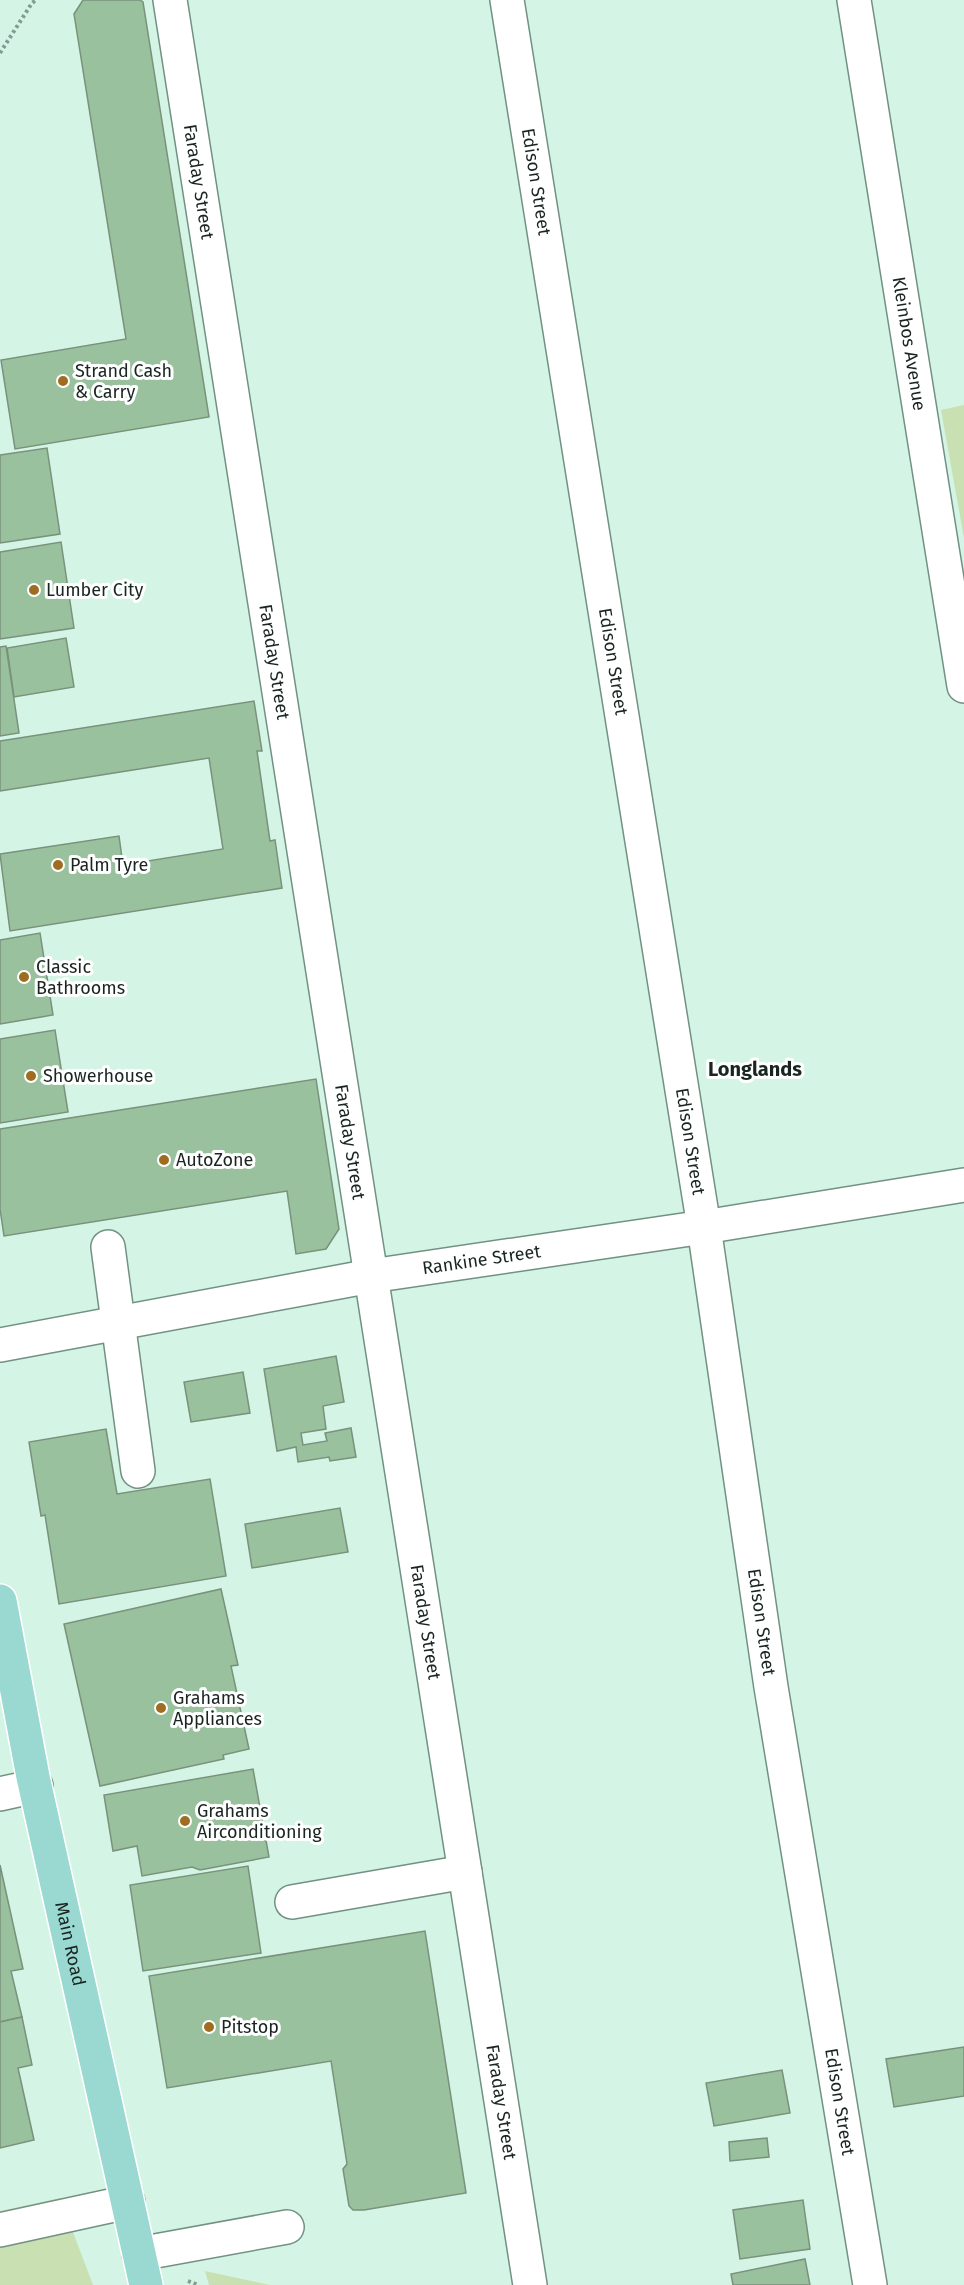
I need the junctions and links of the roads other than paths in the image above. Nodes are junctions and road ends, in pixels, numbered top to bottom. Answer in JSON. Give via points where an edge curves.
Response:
{"nodes":[{"id":1,"x":170,"y":0,"type":"edge"},
{"id":2,"x":507,"y":0,"type":"edge"},
{"id":3,"x":854,"y":0,"type":"edge"},
{"id":4,"x":964,"y":686,"type":"edge"},
{"id":5,"x":964,"y":1185,"type":"edge"},
{"id":6,"x":704,"y":1227,"type":"junction"},
{"id":7,"x":108,"y":1247,"type":"dead end"},
{"id":8,"x":371,"y":1276,"type":"junction"},
{"id":9,"x":120,"y":1323,"type":"junction"},
{"id":10,"x":0,"y":1345,"type":"edge"},
{"id":11,"x":138,"y":1471,"type":"dead end"},
{"id":12,"x":0,"y":1601,"type":"edge"},
{"id":13,"x":36,"y":1786,"type":"junction"},
{"id":14,"x":0,"y":1794,"type":"edge"},
{"id":15,"x":465,"y":1872,"type":"junction"},
{"id":16,"x":292,"y":1902,"type":"dead end"},
{"id":17,"x":128,"y":2202,"type":"junction"},
{"id":18,"x":287,"y":2227,"type":"dead end"},
{"id":19,"x":0,"y":2230,"type":"edge"},
{"id":20,"x":143,"y":2270,"type":"edge"},
{"id":21,"x":530,"y":2285,"type":"edge"},
{"id":22,"x":870,"y":2285,"type":"edge"}],
"edges":[{"from":1,"to":8,"type":"street","name":"Faraday Street"},
{"from":2,"to":6,"type":"street","name":"Edison Street"},
{"from":3,"to":4,"type":"street","name":"Kleinbos Avenue"},
{"from":5,"to":6,"type":"street","name":"Rankine Street"},
{"from":6,"to":8,"type":"street","name":"Rankine Street"},
{"from":6,"to":22,"type":"street","name":"Edison Street","via":[[771,1687]]},
{"from":7,"to":9,"type":"street"},
{"from":8,"to":9,"type":"street","name":"Rankine Street"},
{"from":8,"to":15,"type":"street","name":"Faraday Street"},
{"from":9,"to":10,"type":"street","name":"Rankine Street"},
{"from":9,"to":11,"type":"street"},
{"from":12,"to":13,"type":"main road","name":"Main Road"},
{"from":13,"to":14,"type":"street"},
{"from":13,"to":17,"type":"main road","name":"Main Road"},
{"from":15,"to":16,"type":"street"},
{"from":15,"to":21,"type":"street","name":"Faraday Street"},
{"from":17,"to":19,"type":"street"},
{"from":17,"to":20,"type":"main road","name":"Main Road"},
{"from":18,"to":20,"type":"street"}]}
